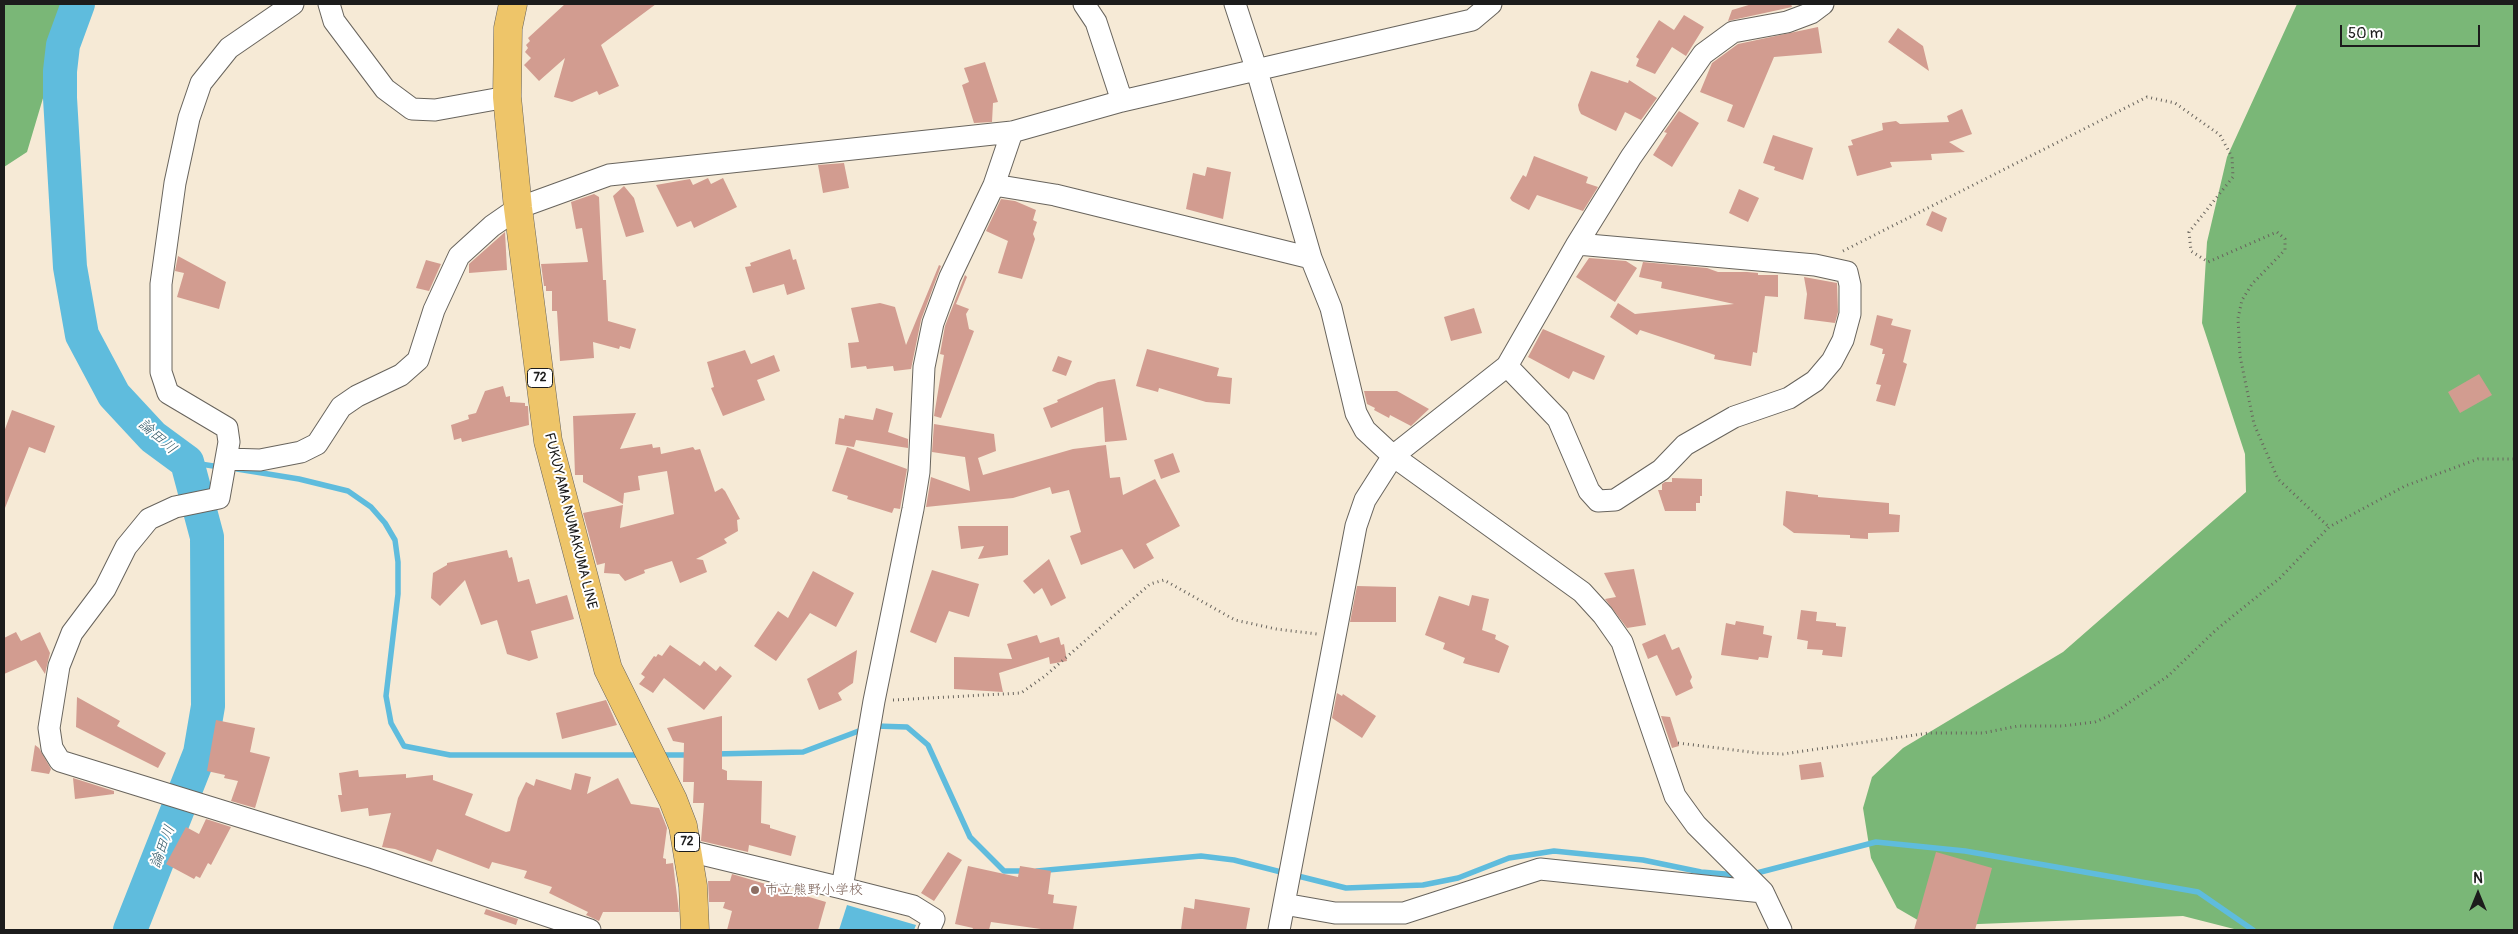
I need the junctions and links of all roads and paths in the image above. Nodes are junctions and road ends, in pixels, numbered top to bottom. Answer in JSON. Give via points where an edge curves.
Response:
{"nodes":[{"id":1,"x":294,"y":4,"type":"edge"},
{"id":2,"x":329,"y":4,"type":"edge"},
{"id":3,"x":513,"y":4,"type":"edge"},
{"id":4,"x":1084,"y":4,"type":"edge"},
{"id":5,"x":1235,"y":4,"type":"edge"},
{"id":6,"x":1492,"y":4,"type":"edge"},
{"id":7,"x":1823,"y":4,"type":"edge"},
{"id":8,"x":1257,"y":71,"type":"junction"},
{"id":9,"x":507,"y":97,"type":"junction"},
{"id":10,"x":1122,"y":101,"type":"junction"},
{"id":11,"x":1012,"y":132,"type":"junction"},
{"id":12,"x":994,"y":185,"type":"junction"},
{"id":13,"x":518,"y":208,"type":"junction"},
{"id":14,"x":1577,"y":244,"type":"junction"},
{"id":15,"x":1310,"y":258,"type":"junction"},
{"id":16,"x":1815,"y":265,"type":"junction"},
{"id":17,"x":1507,"y":366,"type":"junction"},
{"id":18,"x":1393,"y":456,"type":"junction"},
{"id":19,"x":226,"y":460,"type":"junction"},
{"id":20,"x":2514,"y":460,"type":"edge"},
{"id":21,"x":2329,"y":528,"type":"junction"},
{"id":22,"x":1335,"y":636,"type":"junction"},
{"id":23,"x":874,"y":701,"type":"junction"},
{"id":24,"x":1655,"y":740,"type":"junction"},
{"id":25,"x":689,"y":851,"type":"junction"},
{"id":26,"x":842,"y":888,"type":"junction"},
{"id":27,"x":1764,"y":892,"type":"junction"},
{"id":28,"x":1284,"y":904,"type":"junction"},
{"id":29,"x":590,"y":930,"type":"edge"},
{"id":30,"x":695,"y":930,"type":"edge"},
{"id":31,"x":929,"y":930,"type":"edge"},
{"id":32,"x":1279,"y":930,"type":"edge"},
{"id":33,"x":1781,"y":930,"type":"edge"}],
"edges":[{"from":1,"to":19,"type":"street","via":[[229,48],[201,83],[189,118],[175,183],[161,284],[161,372],[168,393],[227,428]]},
{"from":2,"to":9,"type":"street","via":[[334,21],[385,89],[412,109],[435,110]]},
{"from":3,"to":9,"type":"main road","name":"FUKUYAMA NUMAKUMA LINE","number":"72","via":[[508,28]]},
{"from":4,"to":10,"type":"street","via":[[1096,22]]},
{"from":5,"to":8,"type":"street"},
{"from":6,"to":8,"type":"street","via":[[1472,20]]},
{"from":7,"to":14,"type":"street","via":[[1811,13],[1787,22],[1733,32],[1703,54],[1631,157]]},
{"from":8,"to":10,"type":"street"},
{"from":8,"to":15,"type":"street"},
{"from":9,"to":13,"type":"main road","name":"FUKUYAMA NUMAKUMA LINE","number":"72"},
{"from":10,"to":11,"type":"street"},
{"from":11,"to":12,"type":"street"},
{"from":11,"to":13,"type":"street","via":[[609,175]]},
{"from":12,"to":15,"type":"street","via":[[1055,195]]},
{"from":12,"to":23,"type":"street","via":[[932,323],[924,367],[914,508]]},
{"from":13,"to":19,"type":"street","via":[[459,256],[434,310],[418,360],[401,375],[341,407],[317,444],[301,452],[260,460]]},
{"from":13,"to":25,"type":"main road","name":"FUKUYAMA NUMAKUMA LINE","number":"72","via":[[548,441],[608,668],[673,800]]},
{"from":14,"to":16,"type":"street"},
{"from":14,"to":17,"type":"street"},
{"from":15,"to":18,"type":"street","via":[[1331,308],[1356,413],[1365,430]]},
{"from":16,"to":17,"type":"street","via":[[1847,272],[1850,285],[1850,314],[1843,340],[1832,361],[1815,381],[1789,398],[1734,417],[1685,445],[1661,470],[1615,500],[1598,501],[1589,491],[1558,419]]},
{"from":16,"to":21,"type":"path","via":[[2147,97],[2175,103],[2220,135],[2232,157],[2233,176],[2189,232],[2191,251],[2208,262],[2277,232],[2285,239],[2285,250],[2252,284],[2242,300],[2238,318],[2240,356],[2254,424],[2278,479]]},
{"from":17,"to":18,"type":"street"},
{"from":18,"to":22,"type":"street","via":[[1365,500],[1356,526]]},
{"from":18,"to":24,"type":"street","via":[[1582,592],[1598,609],[1622,642]]},
{"from":19,"to":29,"type":"street","via":[[219,498],[175,507],[149,519],[126,547],[105,589],[72,633],[59,666],[48,728],[52,748],[60,761],[374,858]]},
{"from":20,"to":21,"type":"path","via":[[2478,460],[2404,486]]},
{"from":21,"to":24,"type":"path","via":[[2280,578],[2217,629],[2168,676],[2111,715],[2095,722],[2018,726],[1983,733],[1929,733],[1783,754]]},
{"from":22,"to":23,"type":"path","via":[[1235,620],[1164,580],[1150,584],[1046,676],[1021,693]]},
{"from":22,"to":28,"type":"street"},
{"from":23,"to":26,"type":"street"},
{"from":24,"to":27,"type":"street","via":[[1675,796],[1696,825]]},
{"from":25,"to":26,"type":"street"},
{"from":25,"to":30,"type":"main road","name":"FUKUYAMA NUMAKUMA LINE","number":"72"},
{"from":26,"to":31,"type":"street","via":[[913,906],[934,918]]},
{"from":27,"to":28,"type":"street","via":[[1540,869],[1404,913],[1335,913]]},
{"from":27,"to":33,"type":"street"},
{"from":28,"to":32,"type":"street"}]}
